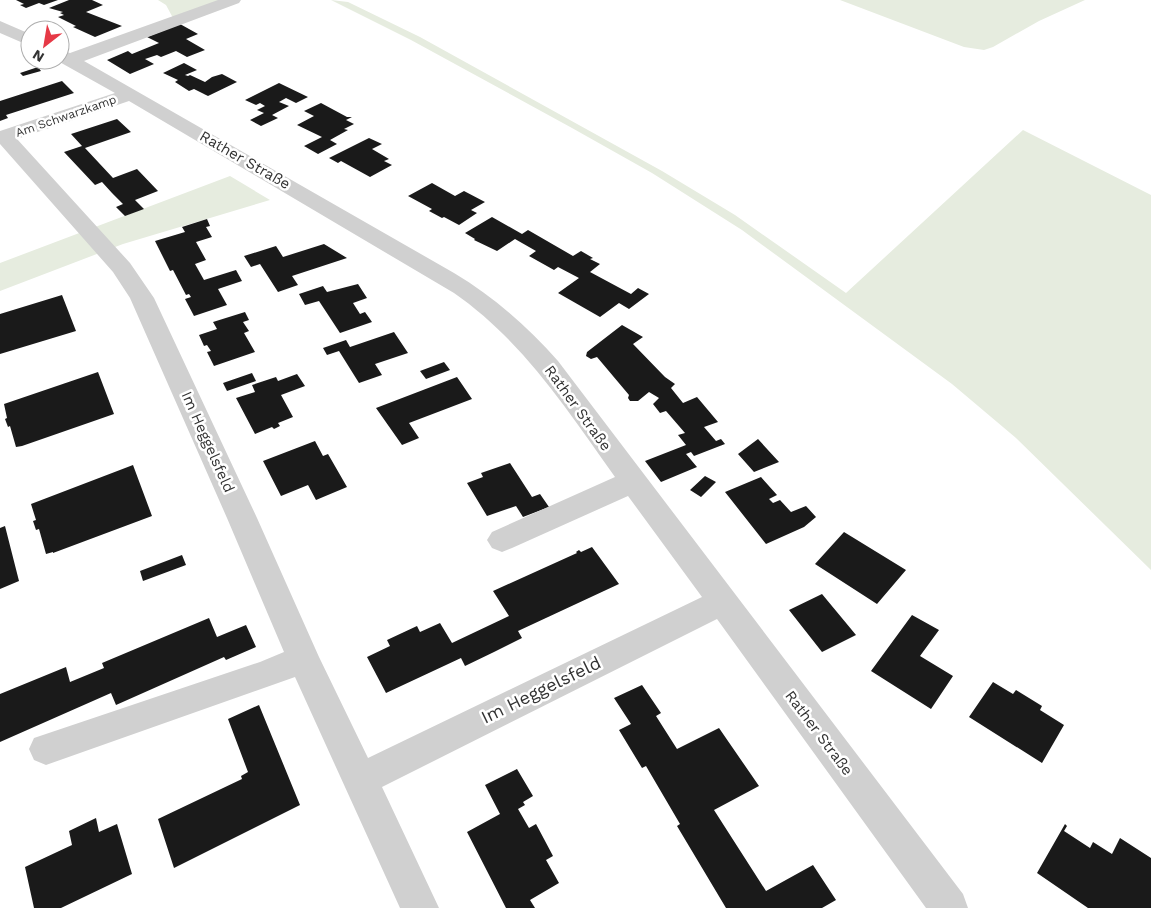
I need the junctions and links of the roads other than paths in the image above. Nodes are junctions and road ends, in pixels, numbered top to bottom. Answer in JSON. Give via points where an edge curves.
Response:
{"nodes":[{"id":1,"x":233,"y":0,"type":"edge"},
{"id":2,"x":0,"y":26,"type":"edge"},
{"id":3,"x":20,"y":36,"type":"edge"},
{"id":4,"x":70,"y":56,"type":"edge"},
{"id":5,"x":70,"y":61,"type":"edge"},
{"id":6,"x":131,"y":94,"type":"junction"},
{"id":7,"x":2,"y":137,"type":"edge"},
{"id":8,"x":632,"y":482,"type":"junction"},
{"id":9,"x":502,"y":540,"type":"dead end"},
{"id":10,"x":722,"y":602,"type":"junction"},
{"id":11,"x":304,"y":660,"type":"junction"},
{"id":12,"x":46,"y":749,"type":"dead end"},
{"id":13,"x":360,"y":780,"type":"junction"},
{"id":14,"x":420,"y":908,"type":"edge"},
{"id":15,"x":949,"y":908,"type":"edge"}],
"edges":[{"from":1,"to":4,"type":"street","name":"Rather Straße"},
{"from":2,"to":3,"type":"street"},
{"from":5,"to":6,"type":"street","name":"Rather Straße"},
{"from":6,"to":7,"type":"street","name":"Am Schwarzkamp"},
{"from":6,"to":8,"type":"street","name":"Rather Straße","via":[[446,278],[502,316],[549,367]]},
{"from":7,"to":11,"type":"street","name":"Im Heggelsfeld","via":[[122,268],[142,298]]},
{"from":8,"to":9,"type":"street"},
{"from":8,"to":10,"type":"street","name":"Rather Straße"},
{"from":10,"to":13,"type":"street","name":"Im Heggelsfeld"},
{"from":10,"to":15,"type":"street","name":"Rather Straße"},
{"from":11,"to":12,"type":"street"},
{"from":11,"to":13,"type":"street","name":"Im Heggelsfeld"},
{"from":13,"to":14,"type":"street","name":"Im Heggelsfeld"}]}
